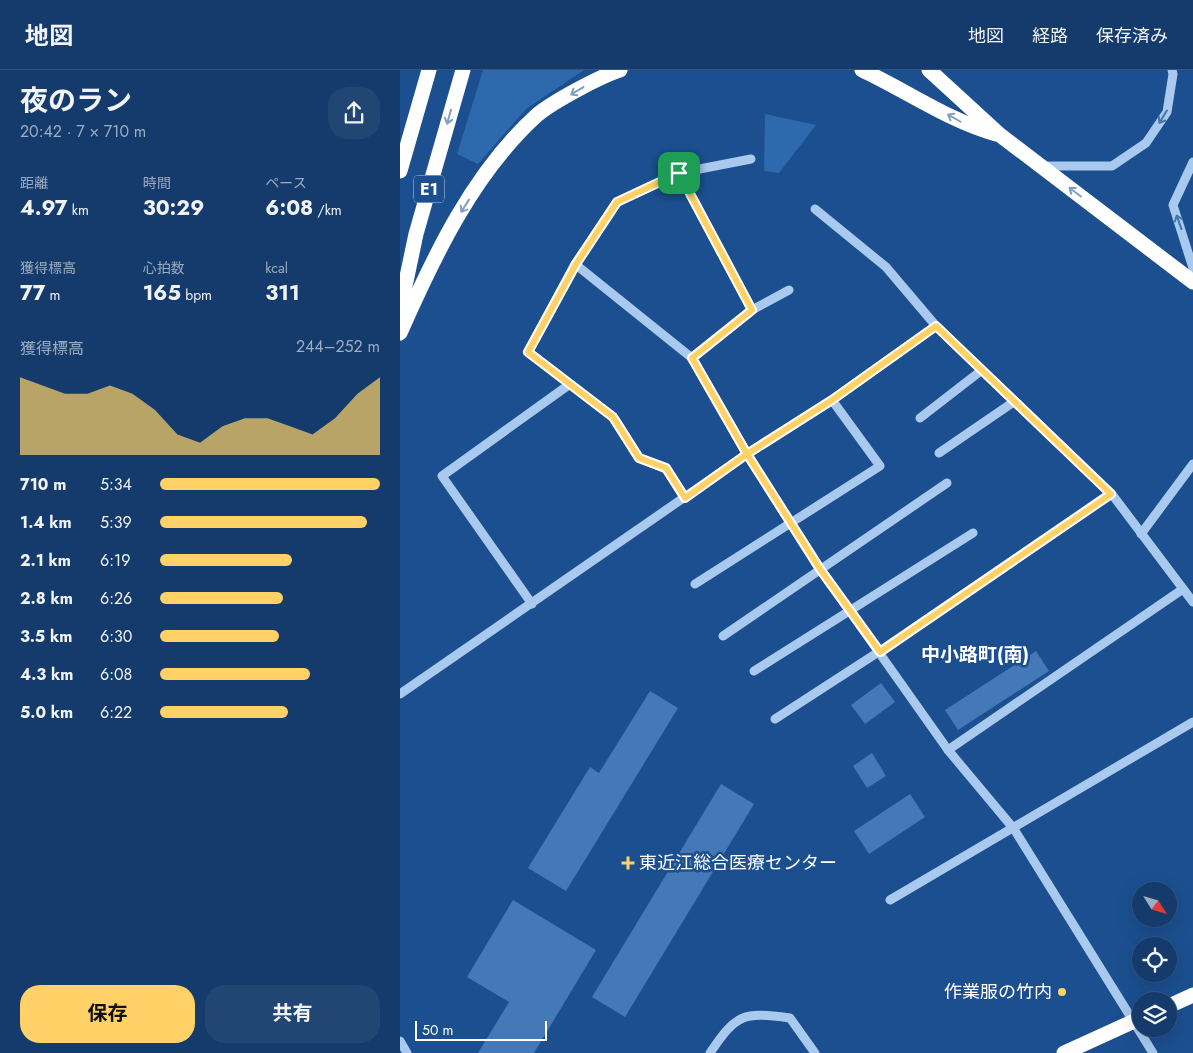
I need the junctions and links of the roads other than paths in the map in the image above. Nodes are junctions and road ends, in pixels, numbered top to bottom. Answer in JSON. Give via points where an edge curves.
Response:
{"nodes":[{"id":1,"x":429,"y":70,"type":"edge"},
{"id":2,"x":462,"y":70,"type":"edge"},
{"id":3,"x":620,"y":70,"type":"edge"},
{"id":4,"x":862,"y":70,"type":"edge"},
{"id":5,"x":929,"y":70,"type":"edge"},
{"id":6,"x":1172,"y":70,"type":"edge"},
{"id":7,"x":1000,"y":136,"type":"junction"},
{"id":8,"x":751,"y":159,"type":"dead end"},
{"id":9,"x":1193,"y":162,"type":"edge"},
{"id":10,"x":1040,"y":166,"type":"junction"},
{"id":11,"x":400,"y":171,"type":"edge"},
{"id":12,"x":679,"y":173,"type":"junction"},
{"id":13,"x":815,"y":209,"type":"dead end"},
{"id":14,"x":576,"y":264,"type":"junction"},
{"id":15,"x":1193,"y":268,"type":"edge"},
{"id":16,"x":1193,"y":282,"type":"edge"},
{"id":17,"x":790,"y":290,"type":"dead end"},
{"id":18,"x":400,"y":310,"type":"edge"},
{"id":19,"x":752,"y":310,"type":"junction"},
{"id":20,"x":936,"y":326,"type":"junction"},
{"id":21,"x":400,"y":333,"type":"edge"},
{"id":22,"x":692,"y":358,"type":"junction"},
{"id":23,"x":982,"y":370,"type":"junction"},
{"id":24,"x":570,"y":384,"type":"junction"},
{"id":25,"x":832,"y":400,"type":"junction"},
{"id":26,"x":1015,"y":401,"type":"junction"},
{"id":27,"x":920,"y":418,"type":"dead end"},
{"id":28,"x":747,"y":454,"type":"junction"},
{"id":29,"x":940,"y":454,"type":"dead end"},
{"id":30,"x":1193,"y":464,"type":"edge"},
{"id":31,"x":947,"y":483,"type":"dead end"},
{"id":32,"x":1111,"y":494,"type":"junction"},
{"id":33,"x":685,"y":498,"type":"junction"},
{"id":34,"x":791,"y":523,"type":"junction"},
{"id":35,"x":973,"y":532,"type":"dead end"},
{"id":36,"x":1141,"y":534,"type":"junction"},
{"id":37,"x":820,"y":569,"type":"junction"},
{"id":38,"x":695,"y":584,"type":"dead end"},
{"id":39,"x":1183,"y":589,"type":"junction"},
{"id":40,"x":1193,"y":602,"type":"edge"},
{"id":41,"x":532,"y":604,"type":"junction"},
{"id":42,"x":851,"y":609,"type":"junction"},
{"id":43,"x":723,"y":636,"type":"dead end"},
{"id":44,"x":880,"y":652,"type":"junction"},
{"id":45,"x":754,"y":671,"type":"dead end"},
{"id":46,"x":400,"y":694,"type":"edge"},
{"id":47,"x":775,"y":720,"type":"dead end"},
{"id":48,"x":1193,"y":722,"type":"edge"},
{"id":49,"x":948,"y":750,"type":"junction"},
{"id":50,"x":1014,"y":829,"type":"junction"},
{"id":51,"x":890,"y":900,"type":"dead end"},
{"id":52,"x":1193,"y":995,"type":"edge"},
{"id":53,"x":1177,"y":1002,"type":"edge"},
{"id":54,"x":1132,"y":1011,"type":"edge"},
{"id":55,"x":1132,"y":1023,"type":"edge"},
{"id":56,"x":1146,"y":1037,"type":"edge"},
{"id":57,"x":400,"y":1041,"type":"edge"},
{"id":58,"x":407,"y":1053,"type":"edge"},
{"id":59,"x":710,"y":1053,"type":"edge"},
{"id":60,"x":815,"y":1053,"type":"edge"},
{"id":61,"x":1064,"y":1053,"type":"edge"},
{"id":62,"x":1153,"y":1053,"type":"edge"}],
"edges":[{"from":1,"to":11,"type":"highway","number":"E1"},
{"from":2,"to":18,"type":"highway","number":"E1","one_way":true,"via":[[416,234]]},
{"from":3,"to":21,"type":"highway","one_way":true,"via":[[602,76],[538,115],[488,169],[447,236]]},
{"from":7,"to":4,"type":"highway","one_way":true,"via":[[970,127]]},
{"from":5,"to":7,"type":"highway"},
{"from":6,"to":10,"type":"street","one_way":true,"via":[[1167,112],[1146,143],[1112,166]]},
{"from":7,"to":10,"type":"highway"},
{"from":8,"to":12,"type":"street"},
{"from":15,"to":9,"type":"street","one_way":true,"via":[[1174,205]]},
{"from":16,"to":10,"type":"highway","one_way":true},
{"from":12,"to":14,"type":"street","via":[[617,202]]},
{"from":12,"to":19,"type":"street"},
{"from":13,"to":20,"type":"street","via":[[886,267]]},
{"from":14,"to":22,"type":"street"},
{"from":14,"to":24,"type":"street","via":[[528,352]]},
{"from":17,"to":19,"type":"street"},
{"from":19,"to":22,"type":"street"},
{"from":20,"to":23,"type":"street"},
{"from":20,"to":25,"type":"street"},
{"from":22,"to":28,"type":"street"},
{"from":23,"to":26,"type":"street"},
{"from":23,"to":27,"type":"street"},
{"from":24,"to":33,"type":"street","via":[[613,417],[639,458],[666,468]]},
{"from":24,"to":41,"type":"street","via":[[442,476]]},
{"from":25,"to":28,"type":"street"},
{"from":25,"to":34,"type":"street","via":[[880,466]]},
{"from":26,"to":29,"type":"street"},
{"from":26,"to":32,"type":"street"},
{"from":28,"to":33,"type":"street"},
{"from":28,"to":34,"type":"street"},
{"from":30,"to":36,"type":"street"},
{"from":31,"to":37,"type":"street"},
{"from":32,"to":36,"type":"street"},
{"from":32,"to":44,"type":"street"},
{"from":33,"to":41,"type":"street"},
{"from":34,"to":37,"type":"street"},
{"from":34,"to":38,"type":"street"},
{"from":35,"to":42,"type":"street"},
{"from":36,"to":39,"type":"street"},
{"from":37,"to":42,"type":"street"},
{"from":37,"to":43,"type":"street"},
{"from":39,"to":40,"type":"street"},
{"from":39,"to":49,"type":"street"},
{"from":41,"to":46,"type":"street"},
{"from":42,"to":44,"type":"street"},
{"from":42,"to":45,"type":"street"},
{"from":44,"to":47,"type":"street"},
{"from":44,"to":49,"type":"street"},
{"from":48,"to":50,"type":"street"},
{"from":49,"to":50,"type":"street"},
{"from":50,"to":51,"type":"street"},
{"from":50,"to":54,"type":"street"},
{"from":52,"to":53,"type":"highway"},
{"from":55,"to":61,"type":"highway"},
{"from":56,"to":62,"type":"street"},
{"from":57,"to":58,"type":"street"},
{"from":59,"to":60,"type":"street","via":[[727,1029],[743,1018],[758,1014],[790,1018]]}]}
